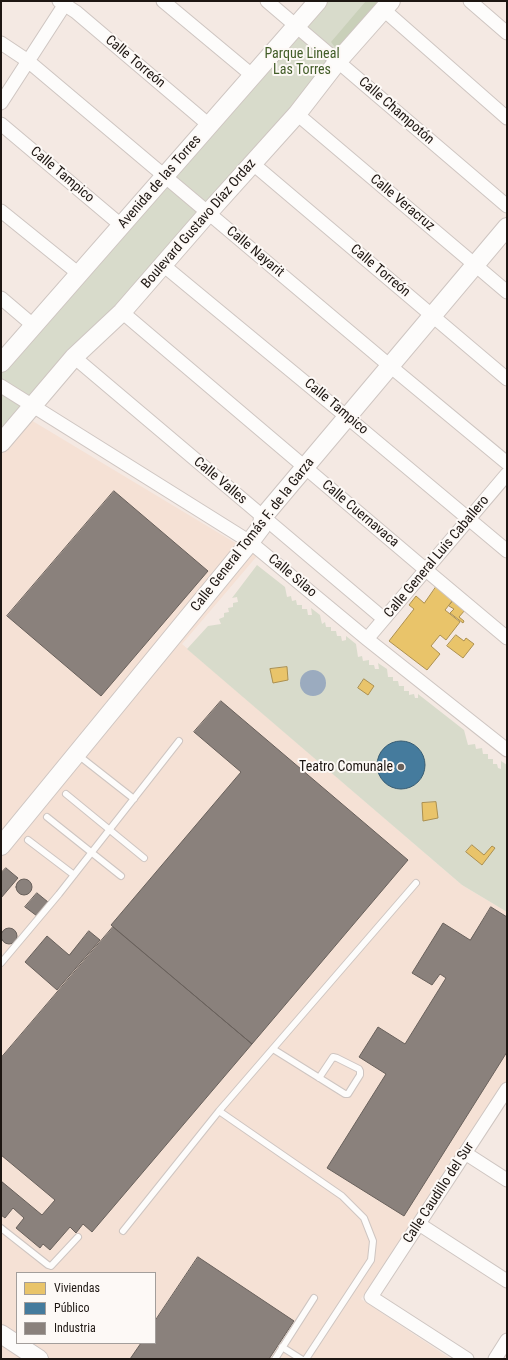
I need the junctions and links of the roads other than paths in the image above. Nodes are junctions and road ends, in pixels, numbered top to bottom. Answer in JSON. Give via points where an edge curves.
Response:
{"nodes":[{"id":1,"x":163,"y":1,"type":"edge"},
{"id":2,"x":267,"y":1,"type":"edge"},
{"id":3,"x":318,"y":1,"type":"edge"},
{"id":4,"x":470,"y":1,"type":"edge"},
{"id":5,"x":64,"y":2,"type":"edge"},
{"id":6,"x":388,"y":6,"type":"edge"},
{"id":7,"x":297,"y":26,"type":"junction"},
{"id":8,"x":507,"y":33,"type":"edge"},
{"id":9,"x":1,"y":43,"type":"edge"},
{"id":10,"x":28,"y":61,"type":"junction"},
{"id":11,"x":338,"y":61,"type":"junction"},
{"id":12,"x":253,"y":76,"type":"junction"},
{"id":13,"x":1,"y":103,"type":"edge"},
{"id":14,"x":297,"y":114,"type":"junction"},
{"id":15,"x":507,"y":118,"type":"edge"},
{"id":16,"x":1,"y":124,"type":"edge"},
{"id":17,"x":209,"y":125,"type":"junction"},
{"id":18,"x":252,"y":163,"type":"junction"},
{"id":19,"x":166,"y":176,"type":"junction"},
{"id":20,"x":507,"y":206,"type":"edge"},
{"id":21,"x":1,"y":211,"type":"edge"},
{"id":22,"x":208,"y":213,"type":"junction"},
{"id":23,"x":122,"y":226,"type":"junction"},
{"id":24,"x":507,"y":227,"type":"edge"},
{"id":25,"x":163,"y":264,"type":"junction"},
{"id":26,"x":475,"y":265,"type":"junction"},
{"id":27,"x":79,"y":274,"type":"junction"},
{"id":28,"x":507,"y":292,"type":"edge"},
{"id":29,"x":1,"y":298,"type":"edge"},
{"id":30,"x":122,"y":312,"type":"junction"},
{"id":31,"x":432,"y":316,"type":"junction"},
{"id":32,"x":34,"y":326,"type":"junction"},
{"id":33,"x":74,"y":357,"type":"junction"},
{"id":34,"x":1,"y":363,"type":"edge"},
{"id":35,"x":390,"y":366,"type":"junction"},
{"id":36,"x":507,"y":379,"type":"edge"},
{"id":37,"x":1,"y":386,"type":"edge"},
{"id":38,"x":33,"y":405,"type":"junction"},
{"id":39,"x":347,"y":417,"type":"junction"},
{"id":40,"x":1,"y":443,"type":"edge"},
{"id":41,"x":507,"y":463,"type":"edge"},
{"id":42,"x":305,"y":468,"type":"junction"},
{"id":43,"x":507,"y":474,"type":"edge"},
{"id":44,"x":263,"y":517,"type":"junction"},
{"id":45,"x":469,"y":519,"type":"junction"},
{"id":46,"x":250,"y":542,"type":"junction"},
{"id":47,"x":507,"y":551,"type":"edge"},
{"id":48,"x":426,"y":570,"type":"junction"},
{"id":49,"x":384,"y":619,"type":"junction"},
{"id":50,"x":507,"y":638,"type":"edge"},
{"id":51,"x":367,"y":639,"type":"junction"},
{"id":52,"x":179,"y":741,"type":"dead end"},
{"id":53,"x":507,"y":750,"type":"edge"},
{"id":54,"x":77,"y":754,"type":"junction"},
{"id":55,"x":66,"y":794,"type":"dead end"},
{"id":56,"x":134,"y":799,"type":"junction"},
{"id":57,"x":47,"y":817,"type":"dead end"},
{"id":58,"x":109,"y":830,"type":"junction"},
{"id":59,"x":28,"y":840,"type":"dead end"},
{"id":60,"x":1,"y":846,"type":"edge"},
{"id":61,"x":92,"y":853,"type":"junction"},
{"id":62,"x":144,"y":858,"type":"dead end"},
{"id":63,"x":74,"y":875,"type":"junction"},
{"id":64,"x":121,"y":876,"type":"dead end"},
{"id":65,"x":416,"y":883,"type":"dead end"},
{"id":66,"x":1,"y":963,"type":"edge"},
{"id":67,"x":273,"y":1049,"type":"junction"},
{"id":68,"x":319,"y":1078,"type":"junction"},
{"id":69,"x":507,"y":1089,"type":"edge"},
{"id":70,"x":219,"y":1111,"type":"junction"},
{"id":71,"x":465,"y":1153,"type":"junction"},
{"id":72,"x":507,"y":1180,"type":"edge"},
{"id":73,"x":419,"y":1224,"type":"junction"},
{"id":74,"x":3,"y":1231,"type":"edge"},
{"id":75,"x":123,"y":1231,"type":"dead end"},
{"id":76,"x":78,"y":1237,"type":"dead end"},
{"id":77,"x":507,"y":1281,"type":"edge"},
{"id":78,"x":314,"y":1298,"type":"dead end"},
{"id":79,"x":1,"y":1334,"type":"edge"},
{"id":80,"x":507,"y":1340,"type":"edge"},
{"id":81,"x":16,"y":1344,"type":"edge"},
{"id":82,"x":16,"y":1344,"type":"edge"},
{"id":83,"x":282,"y":1347,"type":"junction"},
{"id":84,"x":39,"y":1359,"type":"edge"},
{"id":85,"x":275,"y":1359,"type":"edge"},
{"id":86,"x":301,"y":1359,"type":"edge"},
{"id":87,"x":306,"y":1359,"type":"edge"},
{"id":88,"x":467,"y":1359,"type":"edge"},
{"id":89,"x":495,"y":1359,"type":"edge"}],
"edges":[{"from":1,"to":12,"type":"street"},
{"from":2,"to":7,"type":"street","name":"Calle Champotón"},
{"from":3,"to":7,"type":"street","name":"Avenida de las Torres"},
{"from":4,"to":8,"type":"street"},
{"from":5,"to":10,"type":"street"},
{"from":5,"to":17,"type":"street","name":"Calle Torreón"},
{"from":6,"to":11,"type":"street","name":"Boulevard Gustavo Díaz Ordaz"},
{"from":6,"to":15,"type":"street"},
{"from":7,"to":11,"type":"street","name":"Calle Champotón"},
{"from":7,"to":12,"type":"street","name":"Avenida de las Torres"},
{"from":9,"to":10,"type":"street","name":"Calle Nayarit"},
{"from":10,"to":13,"type":"street"},
{"from":10,"to":19,"type":"street","name":"Calle Nayarit"},
{"from":11,"to":14,"type":"street","name":"Boulevard Gustavo Díaz Ordaz"},
{"from":11,"to":20,"type":"street","name":"Calle Champotón"},
{"from":12,"to":17,"type":"street","name":"Avenida de las Torres"},
{"from":14,"to":18,"type":"street","name":"Boulevard Gustavo Díaz Ordaz"},
{"from":14,"to":26,"type":"street","name":"Calle Veracruz"},
{"from":16,"to":23,"type":"street","name":"Calle Tampico"},
{"from":17,"to":19,"type":"street","name":"Avenida de las Torres"},
{"from":18,"to":22,"type":"street","name":"Boulevard Gustavo Díaz Ordaz"},
{"from":18,"to":31,"type":"street","name":"Calle Torreón"},
{"from":19,"to":22,"type":"street","name":"Calle Nayarit"},
{"from":19,"to":23,"type":"street","name":"Avenida de las Torres"},
{"from":21,"to":27,"type":"street"},
{"from":22,"to":25,"type":"street","name":"Boulevard Gustavo Díaz Ordaz"},
{"from":22,"to":35,"type":"street","name":"Calle Nayarit"},
{"from":23,"to":27,"type":"street","name":"Avenida de las Torres"},
{"from":24,"to":26,"type":"street","name":"Calle General Tomás F. de la Garza"},
{"from":25,"to":30,"type":"street","name":"Boulevard Gustavo Díaz Ordaz"},
{"from":25,"to":39,"type":"street","name":"Calle Tampico"},
{"from":26,"to":28,"type":"street","name":"Calle Veracruz"},
{"from":26,"to":31,"type":"street","name":"Calle General Tomás F. de la Garza"},
{"from":27,"to":32,"type":"street","name":"Avenida de las Torres"},
{"from":29,"to":32,"type":"street"},
{"from":30,"to":33,"type":"street","name":"Boulevard Gustavo Díaz Ordaz"},
{"from":30,"to":42,"type":"street","name":"Calle Cuernavaca"},
{"from":31,"to":35,"type":"street","name":"Calle General Tomás F. de la Garza"},
{"from":31,"to":36,"type":"street","name":"Calle Torreón"},
{"from":32,"to":34,"type":"street","name":"Avenida de las Torres"},
{"from":33,"to":38,"type":"street","name":"Boulevard Gustavo Díaz Ordaz"},
{"from":33,"to":44,"type":"street","name":"Calle Valles"},
{"from":35,"to":39,"type":"street","name":"Calle General Tomás F. de la Garza"},
{"from":35,"to":41,"type":"street","name":"Calle Nayarit"},
{"from":37,"to":38,"type":"street","name":"Calle Silao"},
{"from":38,"to":40,"type":"street","name":"Boulevard Gustavo Díaz Ordaz"},
{"from":38,"to":46,"type":"street","name":"Calle Silao"},
{"from":39,"to":42,"type":"street","name":"Calle General Tomás F. de la Garza"},
{"from":39,"to":45,"type":"street","name":"Calle Tampico"},
{"from":42,"to":44,"type":"street","name":"Calle General Tomás F. de la Garza"},
{"from":42,"to":48,"type":"street","name":"Calle Cuernavaca"},
{"from":43,"to":45,"type":"street","name":"Calle General Luis Caballero"},
{"from":44,"to":46,"type":"street","name":"Calle General Tomás F. de la Garza","via":[[262,526]]},
{"from":44,"to":49,"type":"street","name":"Calle Valles"},
{"from":45,"to":47,"type":"street","name":"Calle Tampico"},
{"from":45,"to":48,"type":"street","name":"Calle General Luis Caballero"},
{"from":46,"to":51,"type":"street","name":"Calle Silao"},
{"from":46,"to":54,"type":"street","name":"Calle General Tomás F. de la Garza"},
{"from":48,"to":49,"type":"street","name":"Calle General Luis Caballero"},
{"from":48,"to":50,"type":"street","name":"Calle Cuernavaca"},
{"from":49,"to":51,"type":"street","name":"Calle General Luis Caballero"},
{"from":51,"to":53,"type":"street","name":"Calle Silao"},
{"from":52,"to":56,"type":"lane"},
{"from":54,"to":56,"type":"lane"},
{"from":54,"to":60,"type":"street","name":"Calle General Tomás F. de la Garza"},
{"from":55,"to":58,"type":"lane"},
{"from":56,"to":58,"type":"lane"},
{"from":57,"to":61,"type":"lane"},
{"from":58,"to":61,"type":"lane"},
{"from":58,"to":62,"type":"lane"},
{"from":59,"to":63,"type":"lane"},
{"from":61,"to":63,"type":"lane"},
{"from":61,"to":64,"type":"lane"},
{"from":63,"to":66,"type":"lane"},
{"from":65,"to":67,"type":"lane"},
{"from":67,"to":68,"type":"lane"},
{"from":67,"to":70,"type":"lane"},
{"from":68,"to":68,"type":"lane","via":[[348,1094],[360,1071],[333,1057]]},
{"from":69,"to":71,"type":"street","name":"Calle Caudillo del Sur"},
{"from":70,"to":75,"type":"lane"},
{"from":70,"to":87,"type":"lane","via":[[342,1196],[364,1218],[373,1241],[371,1260]]},
{"from":71,"to":72,"type":"street"},
{"from":71,"to":73,"type":"street","name":"Calle Caudillo del Sur"},
{"from":73,"to":77,"type":"street"},
{"from":73,"to":88,"type":"street","name":"Calle Caudillo del Sur","via":[[371,1298]]},
{"from":74,"to":76,"type":"lane","via":[[50,1266]]},
{"from":78,"to":83,"type":"lane"},
{"from":79,"to":81,"type":"street"},
{"from":80,"to":89,"type":"street"},
{"from":82,"to":84,"type":"street"},
{"from":83,"to":85,"type":"lane"},
{"from":83,"to":86,"type":"lane"}]}
